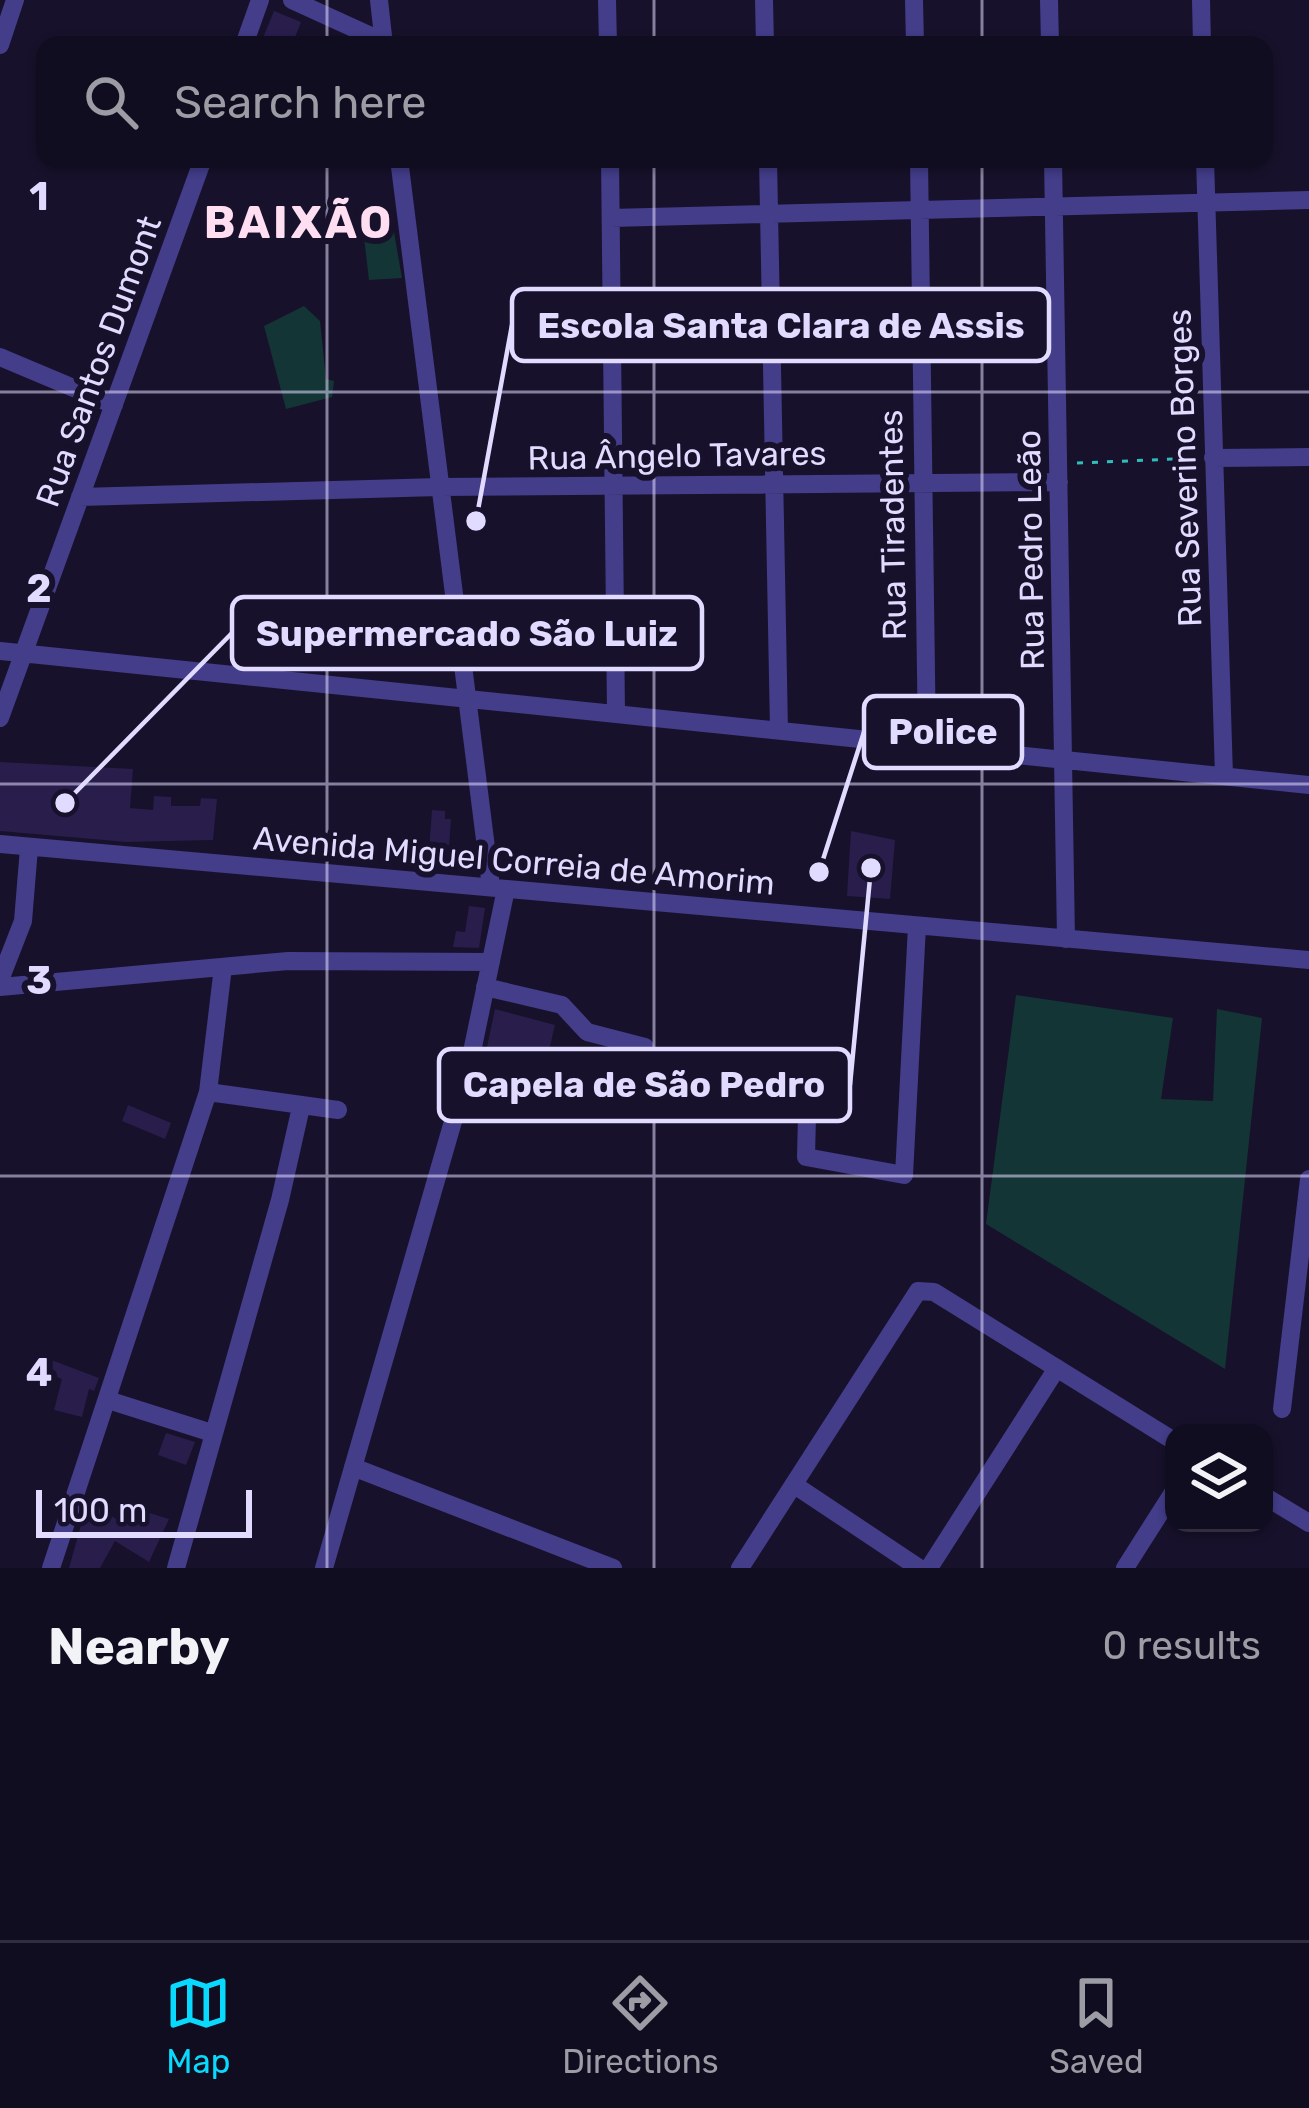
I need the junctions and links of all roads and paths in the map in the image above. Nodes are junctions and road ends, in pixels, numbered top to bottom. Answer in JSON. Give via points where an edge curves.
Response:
{"nodes":[{"id":1,"x":15,"y":0,"type":"edge"},
{"id":2,"x":260,"y":0,"type":"edge"},
{"id":3,"x":292,"y":0,"type":"edge"},
{"id":4,"x":379,"y":0,"type":"edge"},
{"id":5,"x":608,"y":0,"type":"edge"},
{"id":6,"x":764,"y":0,"type":"edge"},
{"id":7,"x":914,"y":0,"type":"edge"},
{"id":8,"x":1049,"y":0,"type":"edge"},
{"id":9,"x":1201,"y":0,"type":"edge"},
{"id":10,"x":247,"y":36,"type":"edge"},
{"id":11,"x":369,"y":36,"type":"edge"},
{"id":12,"x":383,"y":36,"type":"edge"},
{"id":13,"x":608,"y":36,"type":"edge"},
{"id":14,"x":765,"y":36,"type":"edge"},
{"id":15,"x":916,"y":36,"type":"edge"},
{"id":16,"x":1050,"y":36,"type":"edge"},
{"id":17,"x":1202,"y":36,"type":"edge"},
{"id":18,"x":0,"y":45,"type":"edge"},
{"id":19,"x":200,"y":168,"type":"edge"},
{"id":20,"x":399,"y":168,"type":"edge"},
{"id":21,"x":610,"y":168,"type":"edge"},
{"id":22,"x":768,"y":168,"type":"edge"},
{"id":23,"x":919,"y":168,"type":"edge"},
{"id":24,"x":1054,"y":168,"type":"edge"},
{"id":25,"x":1205,"y":168,"type":"edge"},
{"id":26,"x":1309,"y":200,"type":"edge"},
{"id":27,"x":1206,"y":203,"type":"junction"},
{"id":28,"x":1055,"y":208,"type":"junction"},
{"id":29,"x":920,"y":209,"type":"junction"},
{"id":30,"x":770,"y":212,"type":"junction"},
{"id":31,"x":611,"y":218,"type":"junction"},
{"id":32,"x":0,"y":357,"type":"edge"},
{"id":33,"x":115,"y":405,"type":"junction"},
{"id":34,"x":1309,"y":457,"type":"edge"},
{"id":35,"x":1213,"y":458,"type":"junction"},
{"id":36,"x":1059,"y":473,"type":"junction"},
{"id":37,"x":920,"y":482,"type":"junction"},
{"id":38,"x":776,"y":483,"type":"junction"},
{"id":39,"x":440,"y":487,"type":"junction"},
{"id":40,"x":614,"y":487,"type":"junction"},
{"id":41,"x":80,"y":496,"type":"junction"},
{"id":42,"x":0,"y":651,"type":"edge"},
{"id":43,"x":22,"y":653,"type":"junction"},
{"id":44,"x":467,"y":697,"type":"junction"},
{"id":45,"x":616,"y":712,"type":"junction"},
{"id":46,"x":0,"y":718,"type":"edge"},
{"id":47,"x":779,"y":730,"type":"junction"},
{"id":48,"x":927,"y":746,"type":"junction"},
{"id":49,"x":1064,"y":760,"type":"junction"},
{"id":50,"x":1223,"y":776,"type":"junction"},
{"id":51,"x":1309,"y":785,"type":"edge"},
{"id":52,"x":0,"y":844,"type":"edge"},
{"id":53,"x":29,"y":848,"type":"junction"},
{"id":54,"x":499,"y":888,"type":"junction"},
{"id":55,"x":917,"y":926,"type":"junction"},
{"id":56,"x":1066,"y":939,"type":"junction"},
{"id":57,"x":1309,"y":961,"type":"edge"},
{"id":58,"x":490,"y":962,"type":"junction"},
{"id":59,"x":223,"y":967,"type":"junction"},
{"id":60,"x":0,"y":984,"type":"edge"},
{"id":61,"x":485,"y":987,"type":"junction"},
{"id":62,"x":645,"y":1047,"type":"dead end"},
{"id":63,"x":808,"y":1075,"type":"dead end"},
{"id":64,"x":208,"y":1092,"type":"junction"},
{"id":65,"x":301,"y":1107,"type":"junction"},
{"id":66,"x":338,"y":1110,"type":"dead end"},
{"id":67,"x":1309,"y":1183,"type":"edge"},
{"id":68,"x":1057,"y":1368,"type":"junction"},
{"id":69,"x":108,"y":1400,"type":"junction"},
{"id":70,"x":1282,"y":1409,"type":"dead end"},
{"id":71,"x":212,"y":1433,"type":"junction"},
{"id":72,"x":1165,"y":1435,"type":"edge"},
{"id":73,"x":353,"y":1467,"type":"junction"},
{"id":74,"x":796,"y":1486,"type":"junction"},
{"id":75,"x":1273,"y":1501,"type":"edge"},
{"id":76,"x":1165,"y":1508,"type":"edge"},
{"id":77,"x":1309,"y":1523,"type":"edge"},
{"id":78,"x":1134,"y":1565,"type":"edge"},
{"id":79,"x":51,"y":1568,"type":"edge"},
{"id":80,"x":176,"y":1568,"type":"edge"},
{"id":81,"x":324,"y":1568,"type":"edge"},
{"id":82,"x":614,"y":1568,"type":"edge"},
{"id":83,"x":740,"y":1568,"type":"edge"},
{"id":84,"x":920,"y":1568,"type":"edge"},
{"id":85,"x":929,"y":1568,"type":"edge"}],
"edges":[{"from":1,"to":18,"type":"street"},
{"from":2,"to":10,"type":"street"},
{"from":3,"to":11,"type":"street"},
{"from":4,"to":12,"type":"street"},
{"from":5,"to":13,"type":"street"},
{"from":6,"to":14,"type":"street"},
{"from":7,"to":15,"type":"street"},
{"from":8,"to":16,"type":"street"},
{"from":9,"to":17,"type":"street"},
{"from":19,"to":33,"type":"street","name":"Rua Santos Dumont"},
{"from":20,"to":39,"type":"street"},
{"from":21,"to":31,"type":"street"},
{"from":22,"to":30,"type":"street"},
{"from":23,"to":29,"type":"street","name":"Rua Tiradentes"},
{"from":24,"to":28,"type":"street","name":"Rua Pedro Leão"},
{"from":25,"to":27,"type":"street","name":"Rua Severino Borges"},
{"from":26,"to":27,"type":"street"},
{"from":27,"to":28,"type":"street"},
{"from":27,"to":35,"type":"street","name":"Rua Severino Borges"},
{"from":28,"to":29,"type":"street"},
{"from":28,"to":36,"type":"street","name":"Rua Pedro Leão"},
{"from":29,"to":30,"type":"street"},
{"from":29,"to":37,"type":"street","name":"Rua Tiradentes"},
{"from":30,"to":31,"type":"street"},
{"from":30,"to":38,"type":"street"},
{"from":31,"to":40,"type":"street"},
{"from":32,"to":33,"type":"street"},
{"from":33,"to":41,"type":"street","name":"Rua Santos Dumont"},
{"from":34,"to":35,"type":"street"},
{"from":35,"to":36,"type":"path"},
{"from":35,"to":50,"type":"street","name":"Rua Severino Borges"},
{"from":36,"to":37,"type":"street","name":"Rua Ângelo Tavares"},
{"from":36,"to":49,"type":"street","name":"Rua Pedro Leão"},
{"from":37,"to":38,"type":"street","name":"Rua Ângelo Tavares"},
{"from":37,"to":48,"type":"street","name":"Rua Tiradentes"},
{"from":38,"to":40,"type":"street","name":"Rua Ângelo Tavares"},
{"from":38,"to":47,"type":"street"},
{"from":39,"to":40,"type":"street","name":"Rua Ângelo Tavares"},
{"from":39,"to":41,"type":"street","name":"Rua Ângelo Tavares"},
{"from":39,"to":44,"type":"street"},
{"from":40,"to":45,"type":"street"},
{"from":41,"to":43,"type":"street","name":"Rua Santos Dumont"},
{"from":42,"to":43,"type":"street"},
{"from":43,"to":44,"type":"street"},
{"from":43,"to":46,"type":"street","name":"Rua Santos Dumont"},
{"from":44,"to":45,"type":"street"},
{"from":44,"to":54,"type":"street"},
{"from":45,"to":47,"type":"street"},
{"from":47,"to":48,"type":"street"},
{"from":48,"to":49,"type":"street"},
{"from":49,"to":50,"type":"street"},
{"from":49,"to":56,"type":"street","name":"Rua Pedro Leão"},
{"from":50,"to":51,"type":"street"},
{"from":52,"to":53,"type":"street","name":"Avenida Miguel Correia de Amorim"},
{"from":53,"to":54,"type":"street","name":"Avenida Miguel Correia de Amorim"},
{"from":53,"to":60,"type":"street","via":[[23,922]]},
{"from":54,"to":55,"type":"street","name":"Avenida Miguel Correia de Amorim"},
{"from":54,"to":58,"type":"street"},
{"from":55,"to":56,"type":"street","name":"Avenida Miguel Correia de Amorim"},
{"from":55,"to":63,"type":"street","via":[[904,1174],[806,1156]]},
{"from":56,"to":57,"type":"street","name":"Avenida Miguel Correia de Amorim"},
{"from":58,"to":59,"type":"street"},
{"from":58,"to":61,"type":"street"},
{"from":59,"to":60,"type":"street"},
{"from":59,"to":64,"type":"street"},
{"from":61,"to":62,"type":"street","via":[[562,1005],[587,1032]]},
{"from":61,"to":73,"type":"street"},
{"from":64,"to":65,"type":"street"},
{"from":64,"to":69,"type":"street"},
{"from":65,"to":66,"type":"street"},
{"from":65,"to":71,"type":"street"},
{"from":67,"to":70,"type":"street"},
{"from":68,"to":72,"type":"street"},
{"from":68,"to":74,"type":"street","via":[[934,1292],[917,1291]]},
{"from":68,"to":85,"type":"street"},
{"from":69,"to":71,"type":"street"},
{"from":69,"to":79,"type":"street"},
{"from":71,"to":80,"type":"street"},
{"from":73,"to":81,"type":"street"},
{"from":73,"to":82,"type":"street"},
{"from":74,"to":83,"type":"street"},
{"from":74,"to":84,"type":"street"},
{"from":75,"to":77,"type":"street"},
{"from":76,"to":78,"type":"street"}]}
